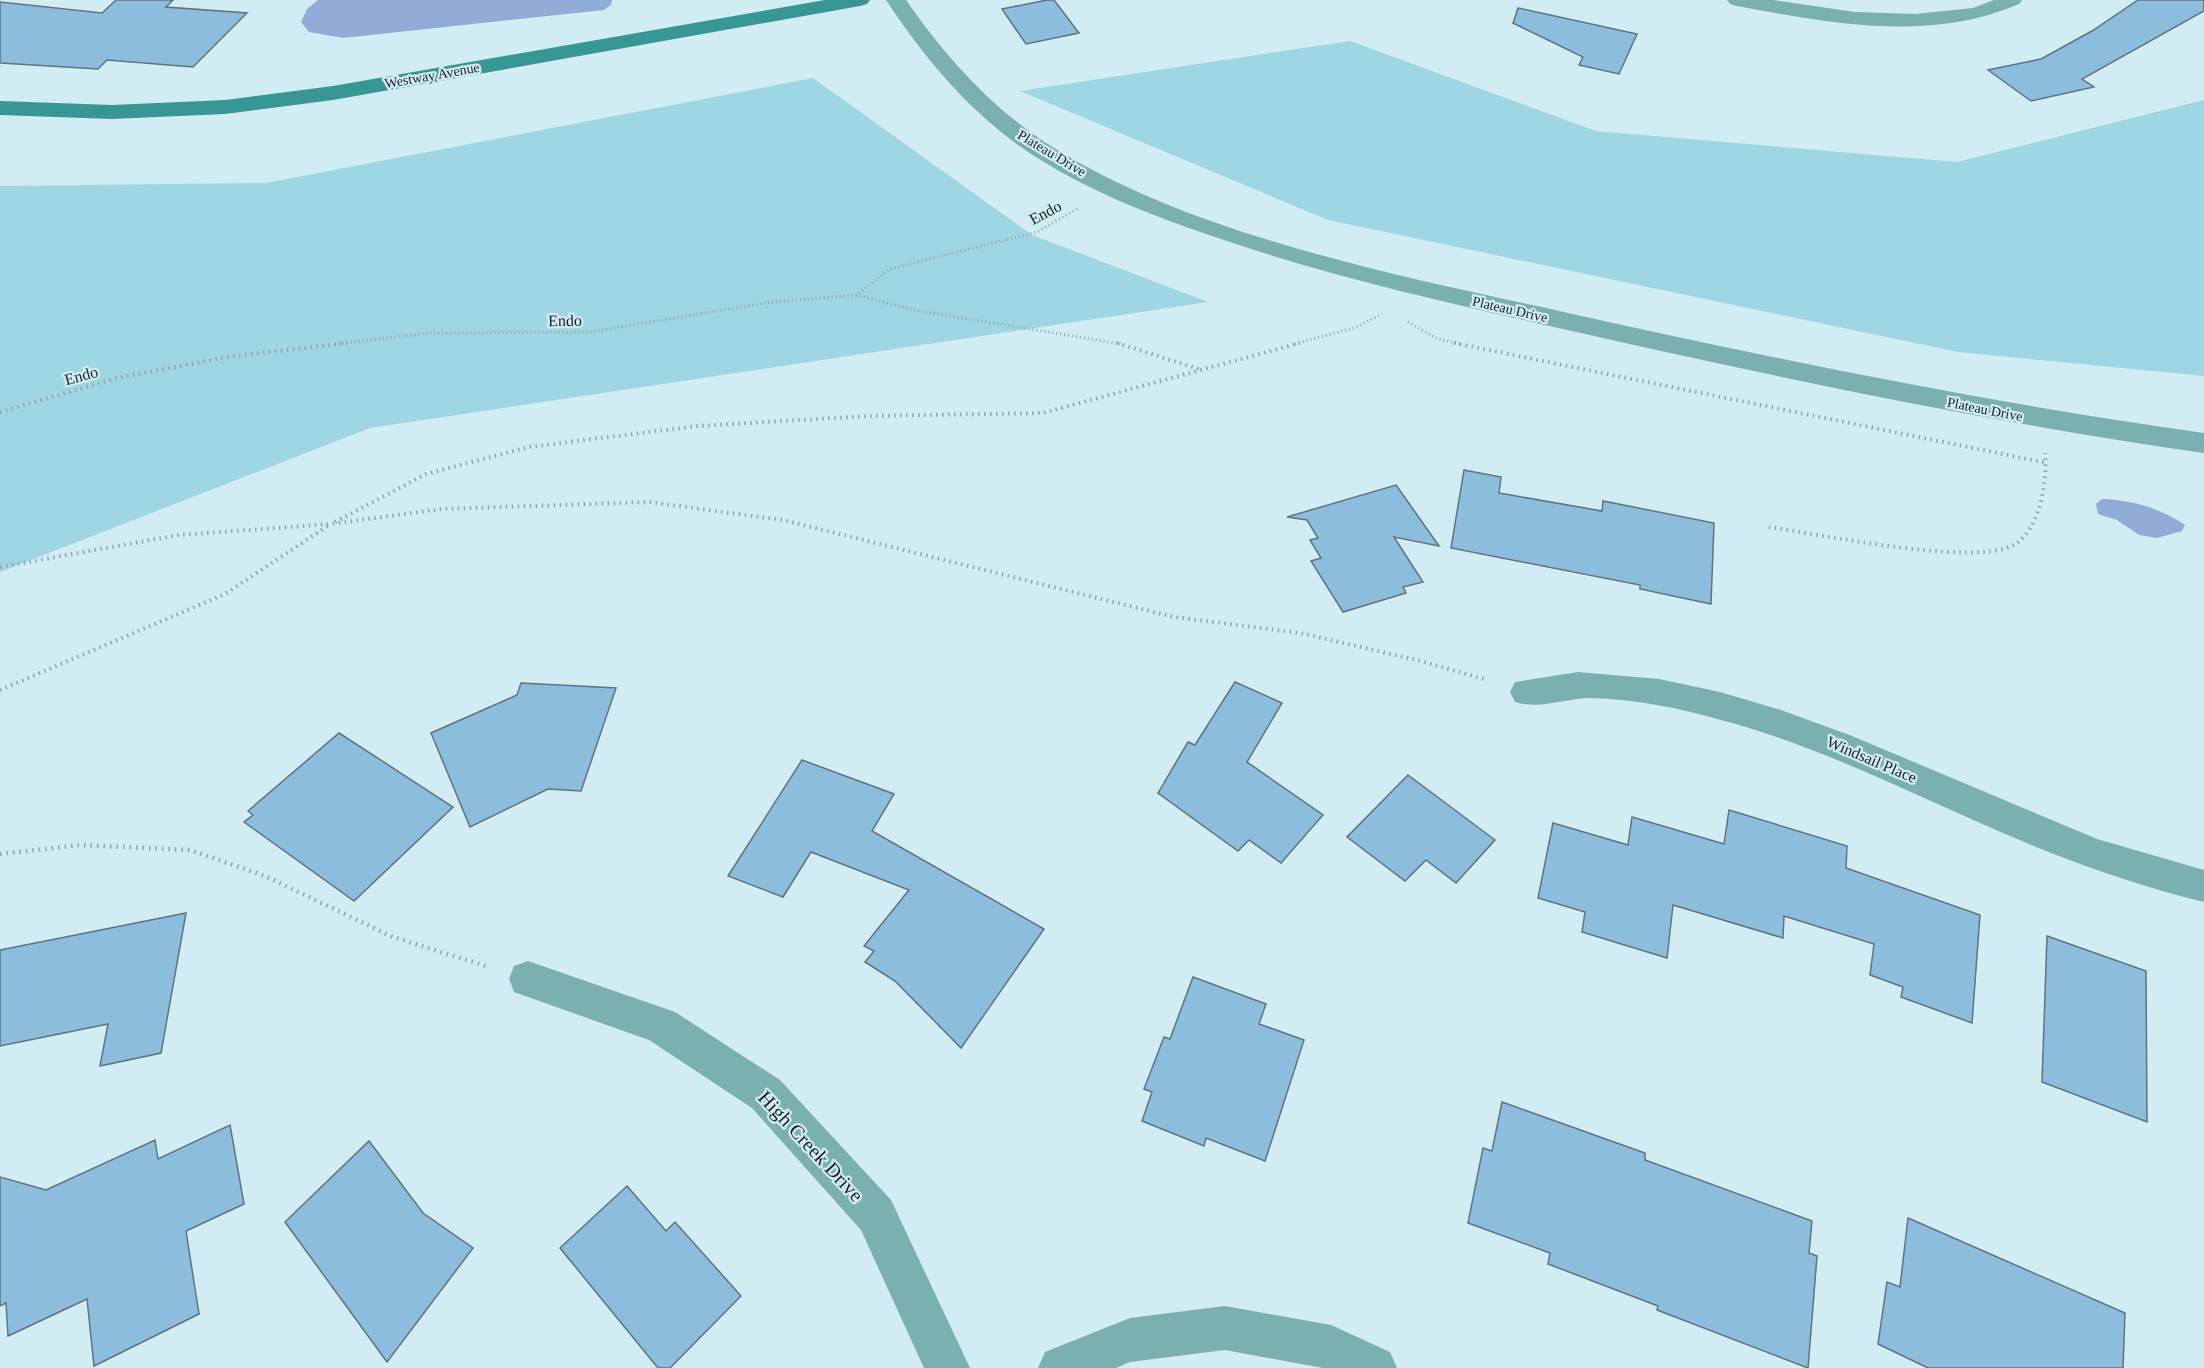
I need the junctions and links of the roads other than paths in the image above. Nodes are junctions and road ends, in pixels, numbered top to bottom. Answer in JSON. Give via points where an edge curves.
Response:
{"nodes":[{"id":1,"x":860,"y":0,"type":"edge"},
{"id":2,"x":896,"y":0,"type":"edge"},
{"id":3,"x":1737,"y":0,"type":"edge"},
{"id":4,"x":2012,"y":0,"type":"edge"},
{"id":5,"x":0,"y":108,"type":"edge"},
{"id":6,"x":2204,"y":442,"type":"edge"},
{"id":7,"x":1527,"y":692,"type":"road end"},
{"id":8,"x":2204,"y":886,"type":"edge"},
{"id":9,"x":528,"y":979,"type":"road end"},
{"id":10,"x":948,"y":1368,"type":"edge"},
{"id":11,"x":1061,"y":1368,"type":"edge"},
{"id":12,"x":1374,"y":1368,"type":"edge"}],
"edges":[{"from":1,"to":5,"type":"street","name":"Westway Avenue","via":[[344,91],[225,107],[112,112]]},
{"from":2,"to":6,"type":"street","name":"Plateau Drive","via":[[944,64],[1025,140],[1111,189],[1272,250],[1404,285],[1733,359],[2040,420]]},
{"from":3,"to":4,"type":"street","via":[[1828,15],[1918,20],[1974,14]]},
{"from":7,"to":8,"type":"street","name":"Windsail Place","via":[[1592,685],[1653,690],[1734,709],[1821,737],[2074,846]]},
{"from":9,"to":10,"type":"street","name":"High Creek Drive","via":[[661,1025],[766,1094],[876,1215]]},
{"from":11,"to":12,"type":"street","via":[[1130,1340],[1225,1328],[1331,1347]]}]}
